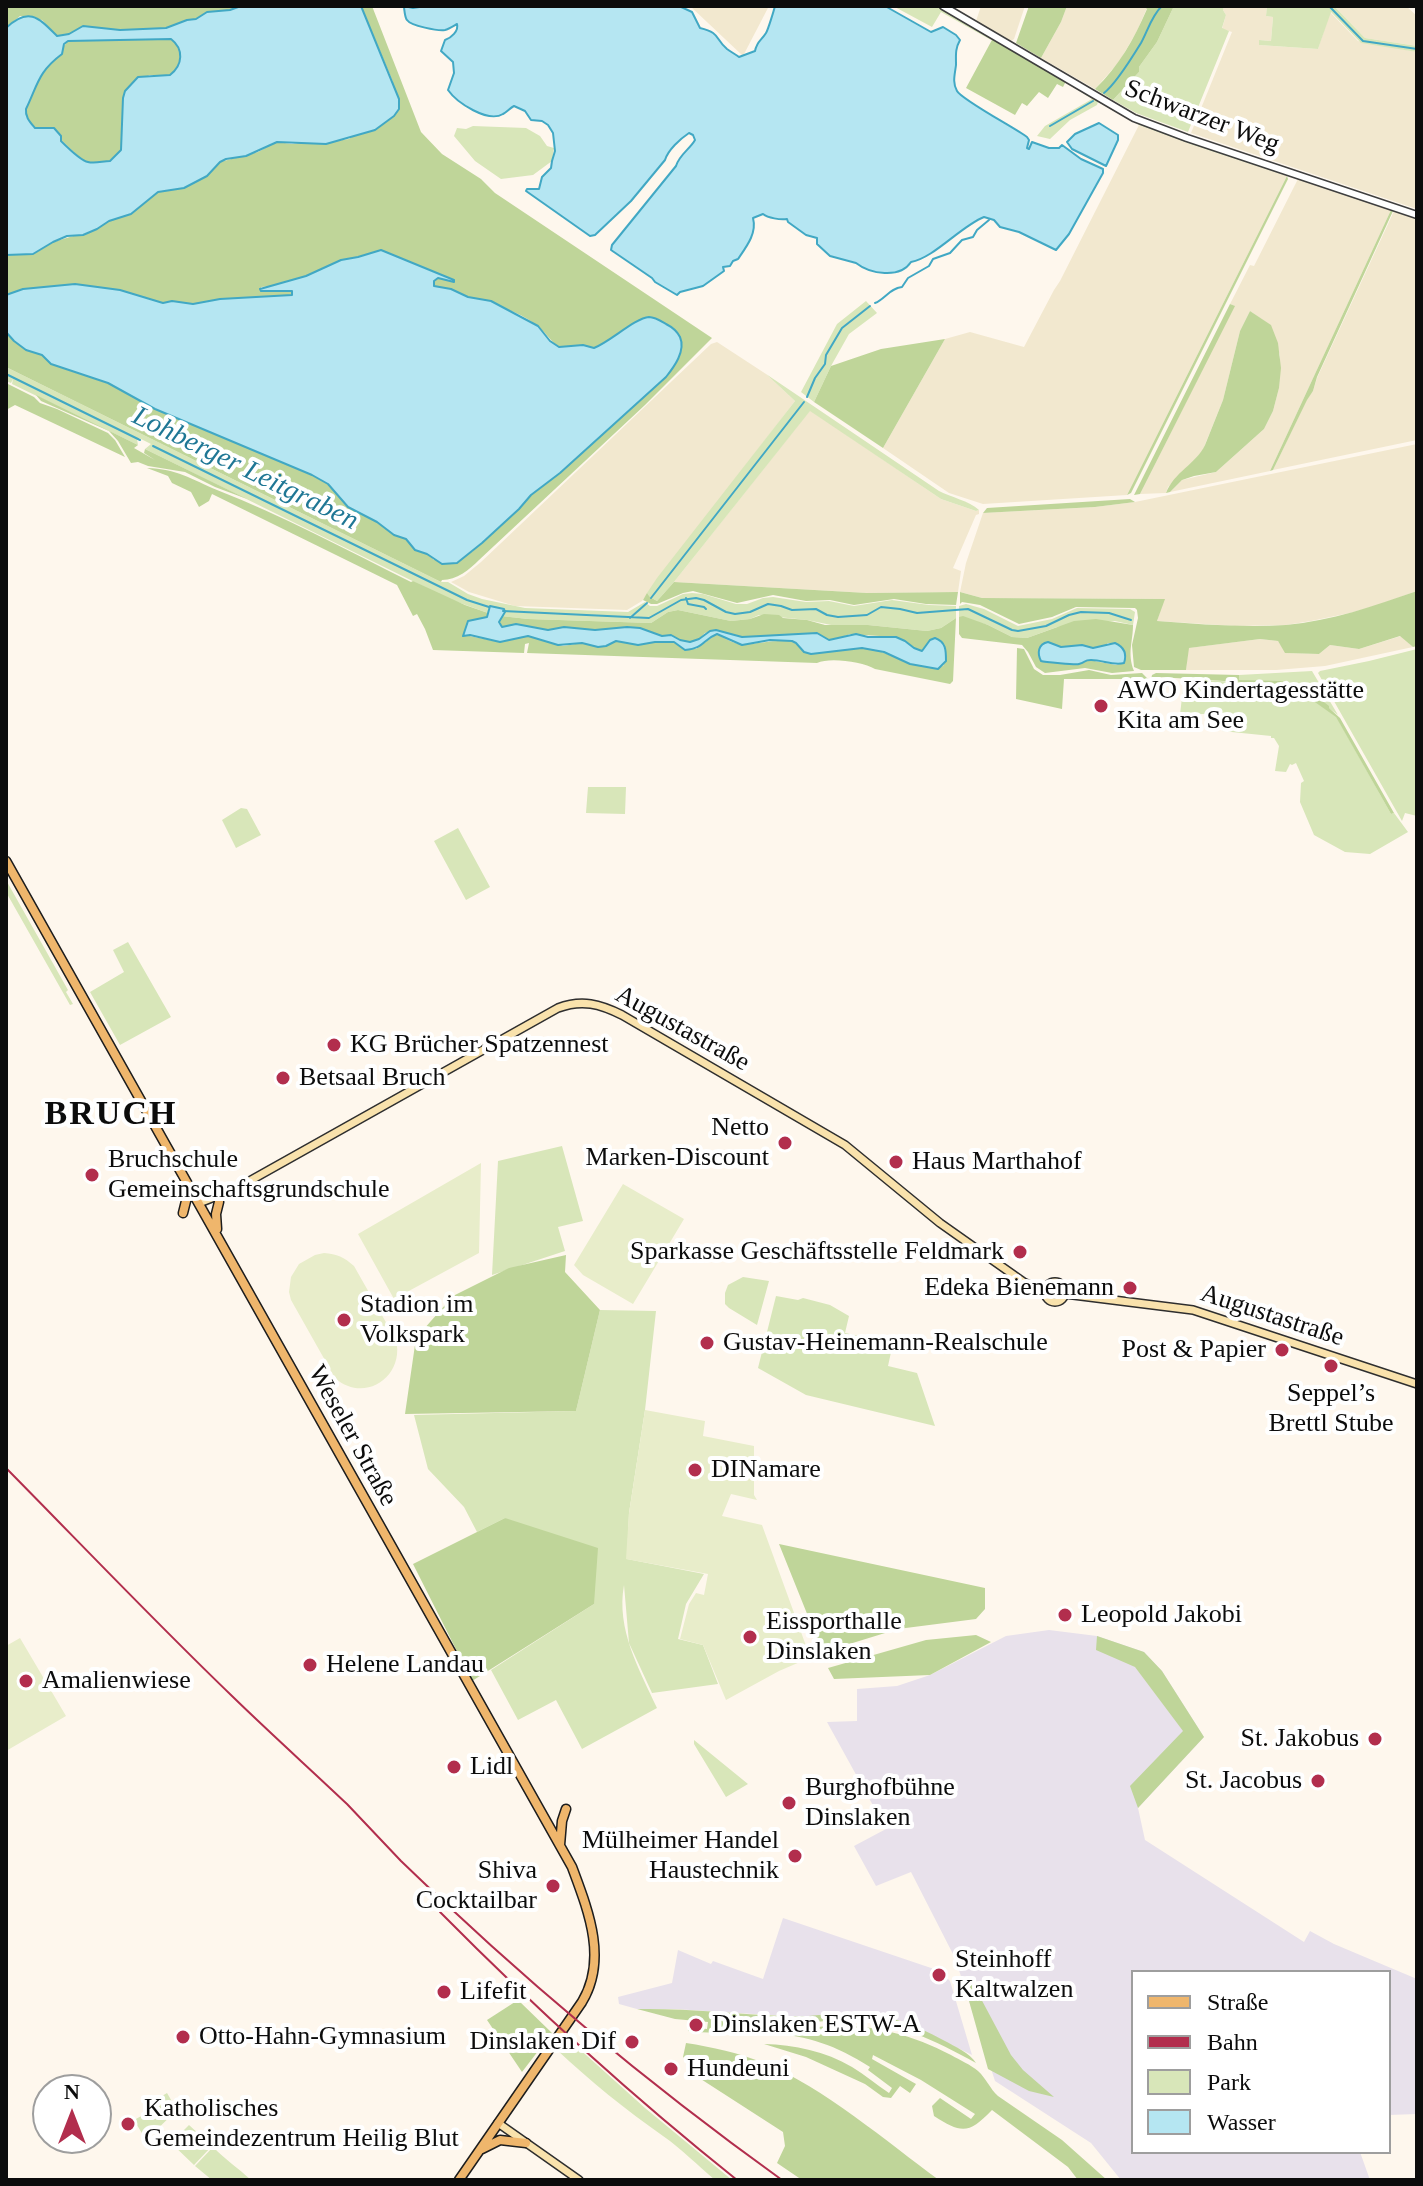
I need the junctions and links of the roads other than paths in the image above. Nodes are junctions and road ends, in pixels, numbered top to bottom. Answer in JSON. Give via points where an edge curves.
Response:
{"nodes":[{"id":1,"x":943,"y":6,"type":"edge"},
{"id":2,"x":1417,"y":215,"type":"edge"},
{"id":3,"x":6,"y":861,"type":"edge"},
{"id":4,"x":190,"y":1188,"type":"junction"},
{"id":5,"x":237,"y":1188,"type":"junction"},
{"id":6,"x":219,"y":1202,"type":"junction"},
{"id":7,"x":201,"y":1207,"type":"junction"},
{"id":8,"x":183,"y":1213,"type":"dead end"},
{"id":9,"x":217,"y":1234,"type":"junction"},
{"id":10,"x":1045,"y":1291,"type":"junction"},
{"id":11,"x":1065,"y":1294,"type":"junction"},
{"id":12,"x":1417,"y":1384,"type":"edge"},
{"id":13,"x":566,"y":1809,"type":"dead end"},
{"id":14,"x":560,"y":1846,"type":"junction"},
{"id":15,"x":498,"y":2123,"type":"junction"},
{"id":16,"x":526,"y":2143,"type":"junction"},
{"id":17,"x":481,"y":2149,"type":"junction"},
{"id":18,"x":459,"y":2180,"type":"edge"},
{"id":19,"x":579,"y":2180,"type":"edge"}],
"edges":[{"from":1,"to":2,"type":"street","name":"Schwarzer Weg","via":[[1134,118]]},
{"from":3,"to":4,"type":"main road","name":"Weseler Straße"},
{"from":4,"to":7,"type":"main road","name":"Weseler Straße"},
{"from":4,"to":8,"type":"main road"},
{"from":5,"to":6,"type":"main road","name":"Augustastraße"},
{"from":5,"to":7,"type":"main road","name":"Augustastraße"},
{"from":5,"to":10,"type":"main road","name":"Augustastraße","via":[[558,1008],[599,1004],[845,1145],[940,1223],[1025,1283]]},
{"from":6,"to":7,"type":"main road","name":"Augustastraße"},
{"from":6,"to":9,"type":"main road"},
{"from":7,"to":9,"type":"main road","name":"Weseler Straße"},
{"from":9,"to":14,"type":"main road","name":"Weseler Straße"},
{"from":10,"to":11,"type":"main road","via":[[1052,1302]]},
{"from":10,"to":11,"type":"main road","via":[[1058,1283]]},
{"from":11,"to":12,"type":"main road","name":"Augustastraße","via":[[1193,1310]]},
{"from":13,"to":14,"type":"main road"},
{"from":14,"to":15,"type":"main road","name":"Weseler Straße","via":[[588,1912],[595,1967],[587,1994]]},
{"from":15,"to":16,"type":"main road"},
{"from":15,"to":17,"type":"main road","name":"Weseler Straße"},
{"from":16,"to":17,"type":"main road","via":[[500,2140]]},
{"from":16,"to":19,"type":"main road"},
{"from":17,"to":18,"type":"main road","name":"Weseler Straße"}]}
